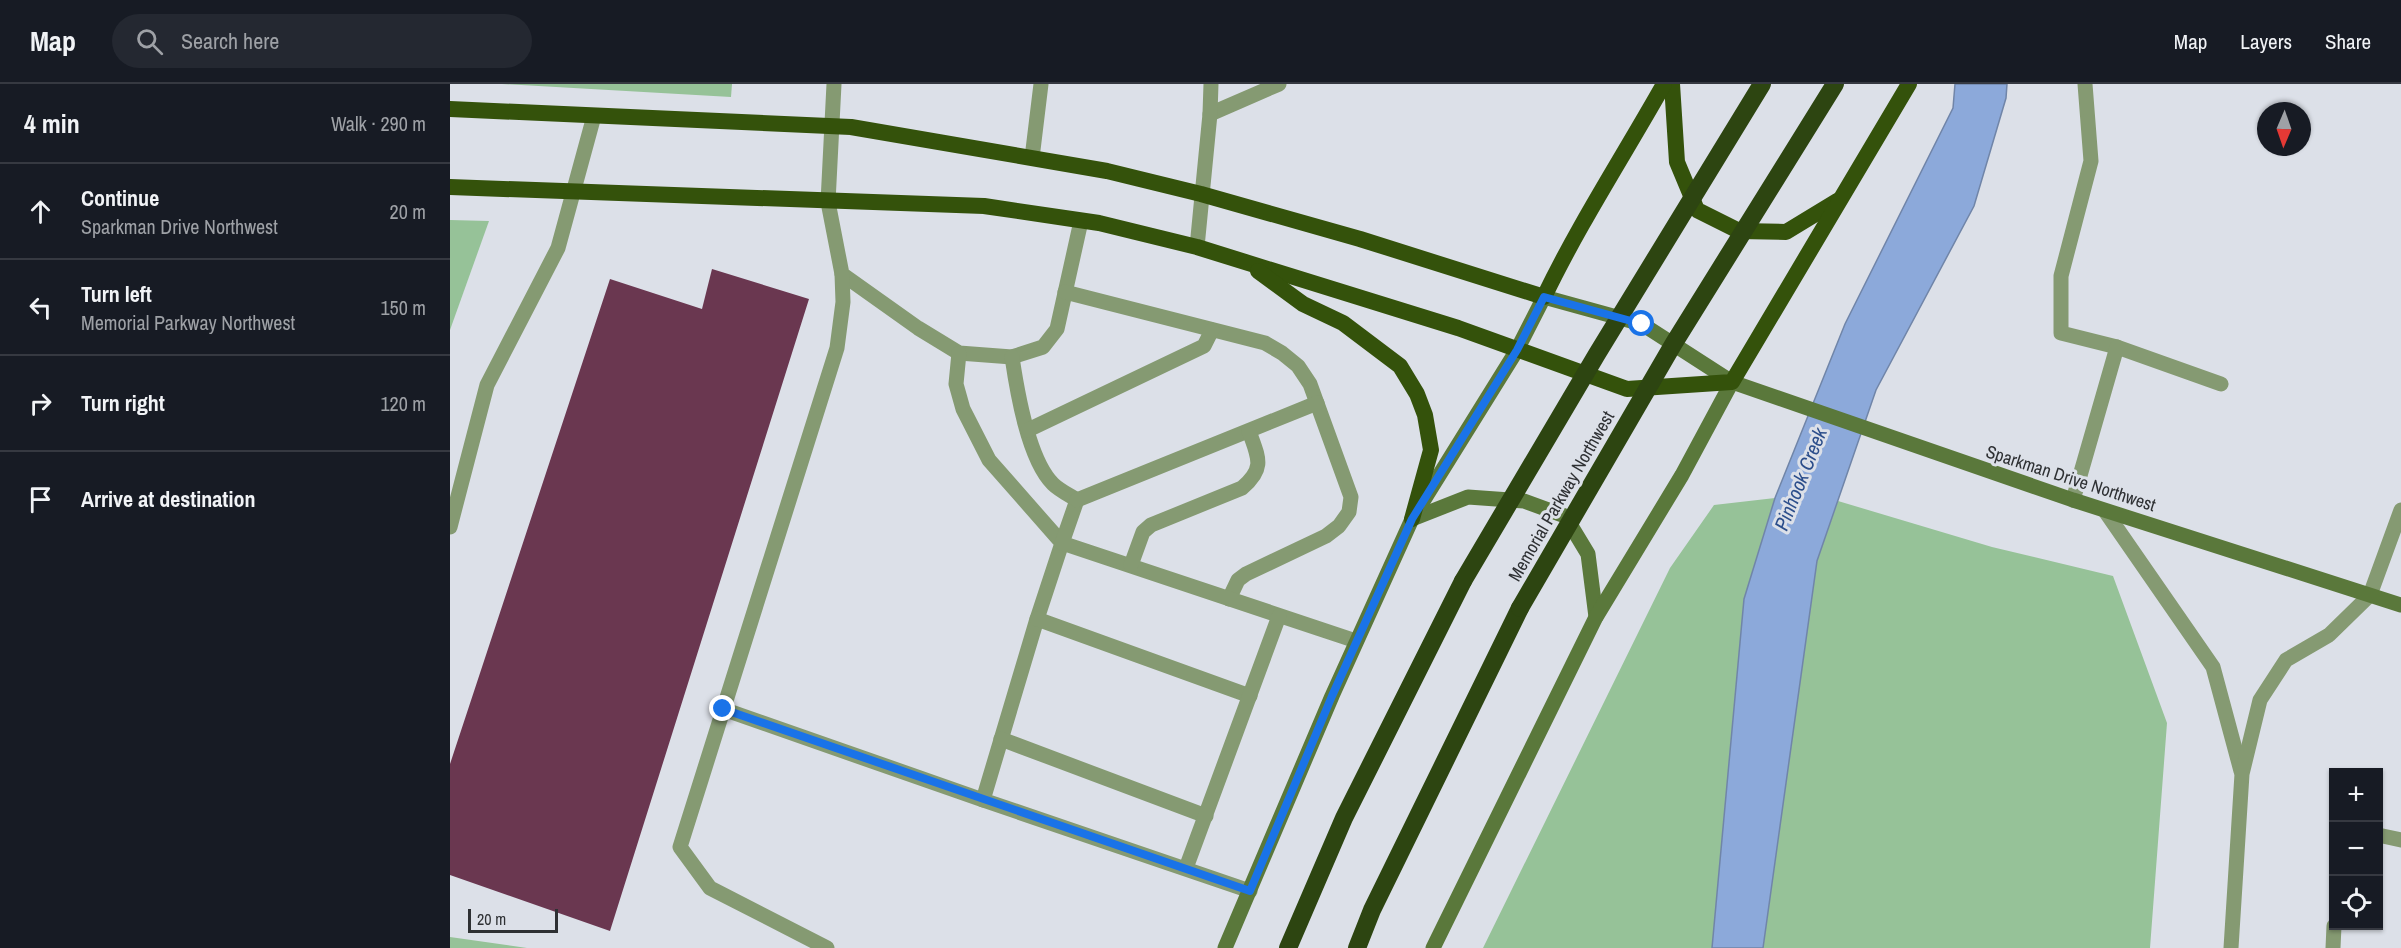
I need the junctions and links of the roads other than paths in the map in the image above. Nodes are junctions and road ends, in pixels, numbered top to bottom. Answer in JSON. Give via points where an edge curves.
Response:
{"nodes":[{"id":1,"x":834,"y":84,"type":"edge"},
{"id":2,"x":1041,"y":84,"type":"edge"},
{"id":3,"x":1211,"y":84,"type":"edge"},
{"id":4,"x":1279,"y":84,"type":"edge"},
{"id":5,"x":1664,"y":84,"type":"edge"},
{"id":6,"x":1672,"y":84,"type":"edge"},
{"id":7,"x":1762,"y":84,"type":"edge"},
{"id":8,"x":1835,"y":84,"type":"edge"},
{"id":9,"x":1909,"y":84,"type":"edge"},
{"id":10,"x":2085,"y":84,"type":"edge"},
{"id":11,"x":450,"y":109,"type":"edge"},
{"id":12,"x":1210,"y":114,"type":"junction"},
{"id":13,"x":594,"y":116,"type":"junction"},
{"id":14,"x":833,"y":126,"type":"junction"},
{"id":15,"x":1032,"y":158,"type":"junction"},
{"id":16,"x":450,"y":187,"type":"edge"},
{"id":17,"x":575,"y":192,"type":"junction"},
{"id":18,"x":1201,"y":194,"type":"junction"},
{"id":19,"x":1840,"y":199,"type":"junction"},
{"id":20,"x":828,"y":202,"type":"junction"},
{"id":21,"x":1081,"y":221,"type":"junction"},
{"id":22,"x":1197,"y":247,"type":"junction"},
{"id":23,"x":1246,"y":262,"type":"junction"},
{"id":24,"x":842,"y":274,"type":"junction"},
{"id":25,"x":1065,"y":292,"type":"junction"},
{"id":26,"x":1544,"y":297,"type":"junction"},
{"id":27,"x":1212,"y":330,"type":"junction"},
{"id":28,"x":2117,"y":347,"type":"junction"},
{"id":29,"x":1517,"y":350,"type":"junction"},
{"id":30,"x":959,"y":353,"type":"junction"},
{"id":31,"x":1012,"y":357,"type":"junction"},
{"id":32,"x":1732,"y":382,"type":"junction"},
{"id":33,"x":2221,"y":384,"type":"dead end"},
{"id":34,"x":1317,"y":403,"type":"junction"},
{"id":35,"x":1028,"y":430,"type":"junction"},
{"id":36,"x":1249,"y":431,"type":"junction"},
{"id":37,"x":1077,"y":500,"type":"junction"},
{"id":38,"x":2073,"y":500,"type":"junction"},
{"id":39,"x":2401,"y":510,"type":"edge"},
{"id":40,"x":2105,"y":511,"type":"junction"},
{"id":41,"x":1412,"y":519,"type":"junction"},
{"id":42,"x":450,"y":527,"type":"edge"},
{"id":43,"x":1062,"y":543,"type":"junction"},
{"id":44,"x":1131,"y":566,"type":"junction"},
{"id":45,"x":2370,"y":595,"type":"junction"},
{"id":46,"x":1229,"y":599,"type":"junction"},
{"id":47,"x":2401,"y":605,"type":"edge"},
{"id":48,"x":1279,"y":616,"type":"junction"},
{"id":49,"x":1596,"y":617,"type":"junction"},
{"id":50,"x":1037,"y":619,"type":"junction"},
{"id":51,"x":1356,"y":641,"type":"junction"},
{"id":52,"x":1250,"y":696,"type":"junction"},
{"id":53,"x":723,"y":709,"type":"junction"},
{"id":54,"x":1001,"y":739,"type":"junction"},
{"id":55,"x":2242,"y":774,"type":"junction"},
{"id":56,"x":983,"y":800,"type":"junction"},
{"id":57,"x":1206,"y":816,"type":"junction"},
{"id":58,"x":2383,"y":836,"type":"edge"},
{"id":59,"x":2401,"y":840,"type":"edge"},
{"id":60,"x":1186,"y":868,"type":"junction"},
{"id":61,"x":1250,"y":891,"type":"junction"},
{"id":62,"x":2334,"y":930,"type":"edge"},
{"id":63,"x":827,"y":948,"type":"edge"},
{"id":64,"x":1225,"y":948,"type":"edge"},
{"id":65,"x":1288,"y":948,"type":"edge"},
{"id":66,"x":1357,"y":948,"type":"edge"},
{"id":67,"x":1433,"y":948,"type":"edge"},
{"id":68,"x":2231,"y":948,"type":"edge"},
{"id":69,"x":2333,"y":948,"type":"edge"}],
"edges":[{"from":1,"to":14,"type":"street"},
{"from":2,"to":15,"type":"street"},
{"from":3,"to":12,"type":"street"},
{"from":4,"to":12,"type":"street"},
{"from":5,"to":26,"type":"highway","via":[[1567,249]]},
{"from":6,"to":19,"type":"highway","via":[[1677,162],[1697,210],[1738,231],[1786,232]]},
{"from":7,"to":65,"type":"highway","bridge":true,"via":[[1463,581],[1344,819]]},
{"from":8,"to":66,"type":"highway","name":"Memorial Parkway Northwest","bridge":true,"via":[[1674,343],[1520,608]]},
{"from":9,"to":19,"type":"highway"},
{"from":10,"to":28,"type":"street","via":[[2091,161],[2061,276],[2061,333]]},
{"from":11,"to":13,"type":"highway"},
{"from":12,"to":18,"type":"street"},
{"from":13,"to":14,"type":"highway"},
{"from":13,"to":17,"type":"street"},
{"from":14,"to":15,"type":"highway"},
{"from":14,"to":20,"type":"street"},
{"from":15,"to":18,"type":"highway"},
{"from":16,"to":17,"type":"highway","name":"Sparkman Drive Northwest"},
{"from":17,"to":20,"type":"highway","name":"Sparkman Drive Northwest"},
{"from":17,"to":42,"type":"street","via":[[558,248],[487,385]]},
{"from":18,"to":22,"type":"street"},
{"from":18,"to":26,"type":"highway"},
{"from":19,"to":32,"type":"highway"},
{"from":20,"to":21,"type":"highway","name":"Sparkman Drive Northwest","via":[[984,206]]},
{"from":20,"to":24,"type":"street"},
{"from":21,"to":22,"type":"highway","name":"Sparkman Drive Northwest"},
{"from":21,"to":25,"type":"street"},
{"from":22,"to":23,"type":"highway","name":"Sparkman Drive Northwest"},
{"from":23,"to":29,"type":"highway","name":"Sparkman Drive Northwest"},
{"from":23,"to":41,"type":"highway","via":[[1304,304],[1343,323],[1400,366],[1425,415],[1431,450]]},
{"from":24,"to":30,"type":"street"},
{"from":24,"to":53,"type":"street","via":[[837,348]]},
{"from":25,"to":27,"type":"street"},
{"from":25,"to":31,"type":"street","via":[[1058,329],[1043,347]]},
{"from":26,"to":29,"type":"main road"},
{"from":26,"to":32,"type":"main road","name":"Sparkman Drive Northwest","via":[[1642,324]]},
{"from":27,"to":34,"type":"street","via":[[1265,343],[1282,353],[1298,366]]},
{"from":27,"to":35,"type":"street","via":[[1204,345]]},
{"from":28,"to":33,"type":"street"},
{"from":28,"to":38,"type":"street"},
{"from":29,"to":32,"type":"highway","name":"Sparkman Drive Northwest","via":[[1627,389]]},
{"from":29,"to":41,"type":"main road"},
{"from":30,"to":31,"type":"street"},
{"from":30,"to":43,"type":"street","via":[[956,384],[963,409],[989,459]]},
{"from":31,"to":35,"type":"street"},
{"from":32,"to":38,"type":"main road","name":"Sparkman Drive Northwest"},
{"from":32,"to":49,"type":"main road","via":[[1682,475]]},
{"from":34,"to":36,"type":"street"},
{"from":34,"to":46,"type":"street","via":[[1351,497],[1349,512],[1340,526],[1326,536],[1238,580]]},
{"from":35,"to":37,"type":"street","via":[[1037,460],[1053,484]]},
{"from":36,"to":37,"type":"street"},
{"from":36,"to":44,"type":"street","via":[[1259,459],[1252,480],[1242,488],[1151,525],[1143,532]]},
{"from":37,"to":43,"type":"street"},
{"from":38,"to":40,"type":"main road","name":"Sparkman Drive Northwest"},
{"from":39,"to":45,"type":"street"},
{"from":40,"to":45,"type":"main road","name":"Sparkman Drive Northwest"},
{"from":40,"to":55,"type":"street","via":[[2213,667]]},
{"from":41,"to":49,"type":"main road","via":[[1468,497],[1524,501],[1565,516],[1588,554]]},
{"from":41,"to":51,"type":"main road"},
{"from":43,"to":44,"type":"street"},
{"from":43,"to":50,"type":"street"},
{"from":44,"to":46,"type":"street"},
{"from":45,"to":47,"type":"main road","name":"Sparkman Drive Northwest"},
{"from":45,"to":55,"type":"street","via":[[2329,635],[2286,660],[2260,700]]},
{"from":46,"to":48,"type":"street"},
{"from":48,"to":51,"type":"street"},
{"from":48,"to":52,"type":"street"},
{"from":49,"to":67,"type":"main road"},
{"from":50,"to":52,"type":"street"},
{"from":50,"to":54,"type":"street"},
{"from":51,"to":61,"type":"main road"},
{"from":52,"to":57,"type":"street"},
{"from":53,"to":56,"type":"street"},
{"from":53,"to":63,"type":"street","via":[[680,847],[710,888]]},
{"from":54,"to":56,"type":"street"},
{"from":54,"to":57,"type":"street"},
{"from":55,"to":68,"type":"street"},
{"from":56,"to":60,"type":"street"},
{"from":57,"to":60,"type":"street"},
{"from":58,"to":59,"type":"street"},
{"from":60,"to":61,"type":"street"},
{"from":61,"to":64,"type":"main road"},
{"from":62,"to":69,"type":"street"}]}
